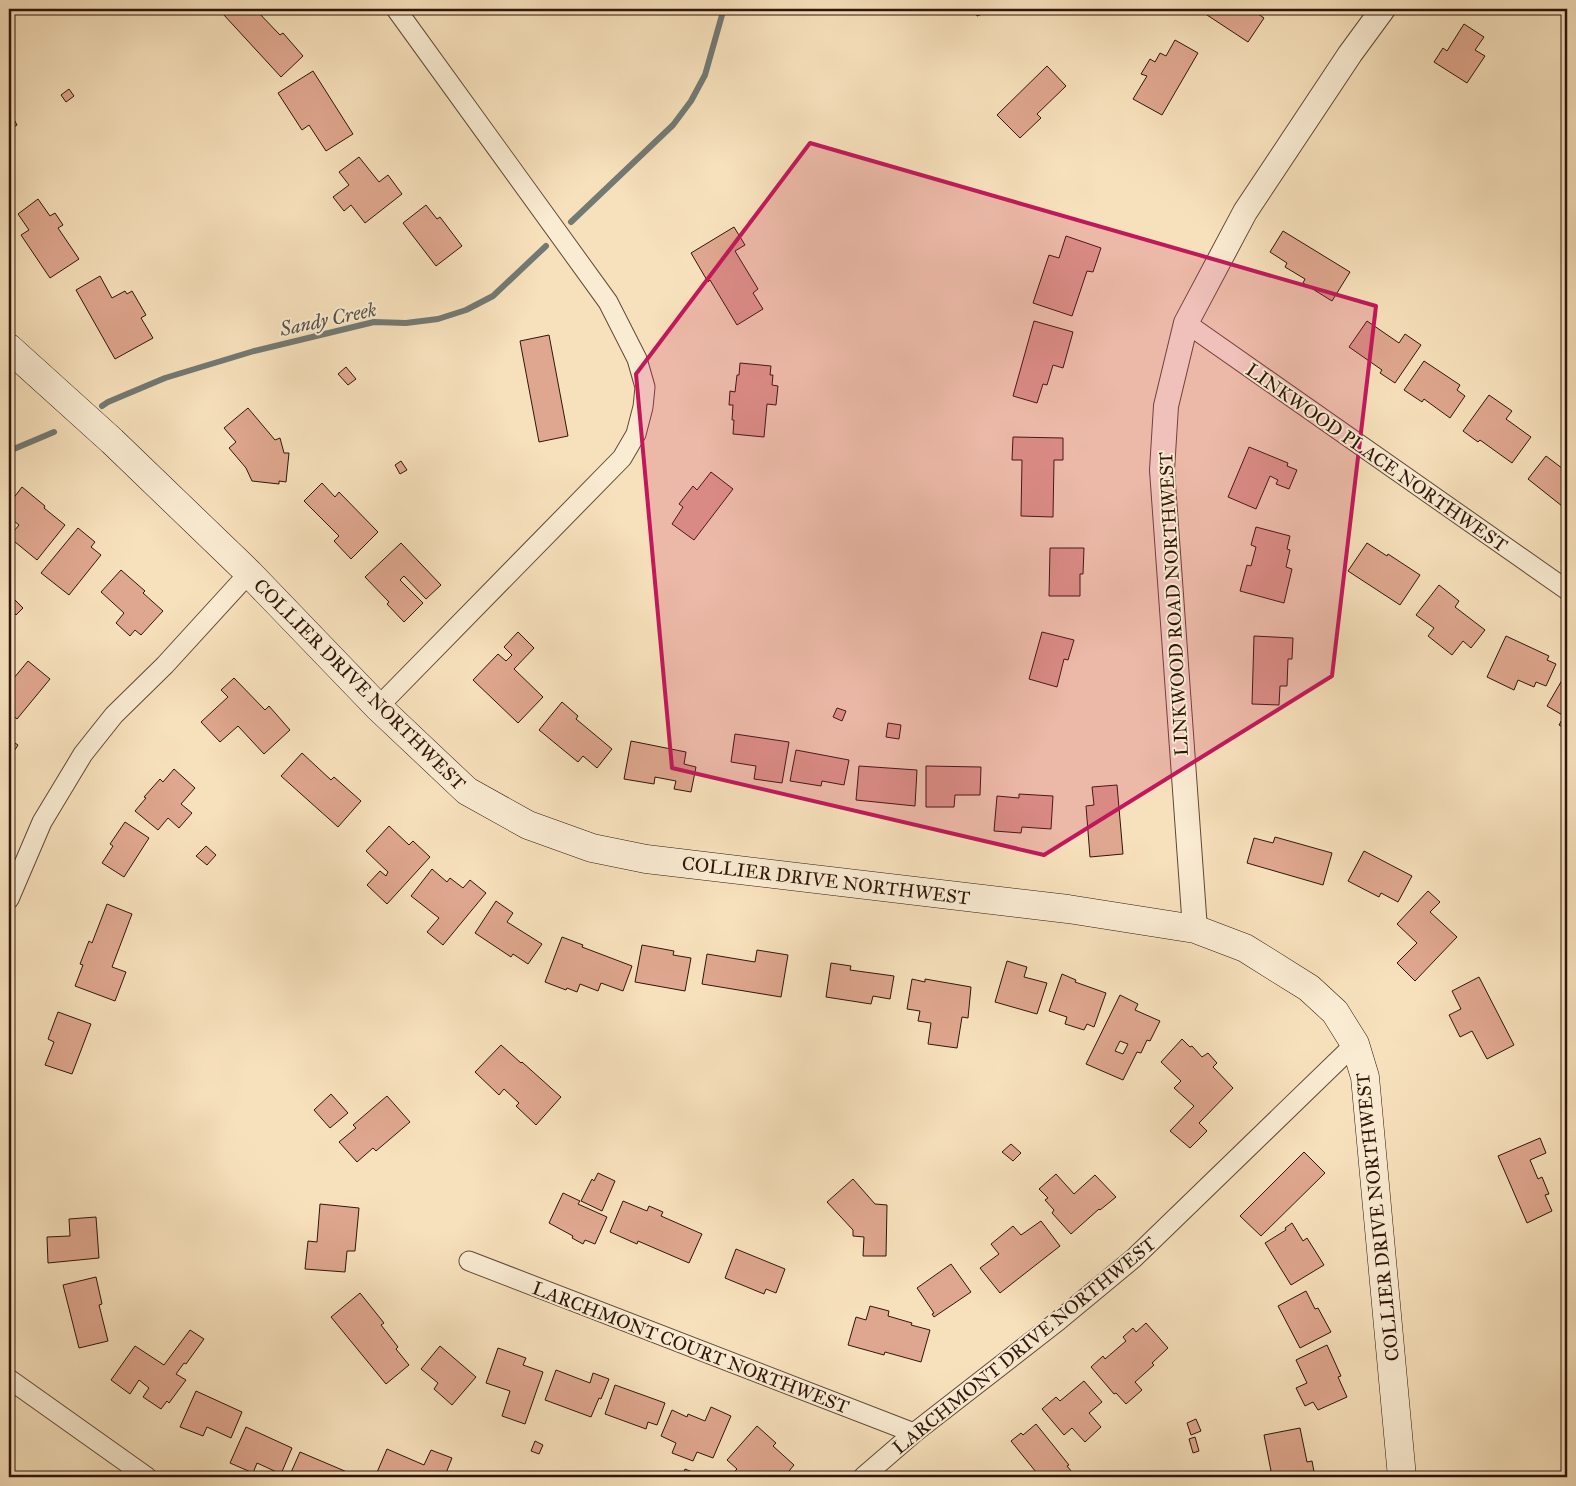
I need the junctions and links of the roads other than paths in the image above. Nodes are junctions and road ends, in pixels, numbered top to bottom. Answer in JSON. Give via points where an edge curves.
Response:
{"nodes":[{"id":1,"x":396,"y":9,"type":"edge"},
{"id":2,"x":1383,"y":9,"type":"edge"},
{"id":3,"x":1186,"y":323,"type":"junction"},
{"id":4,"x":9,"y":348,"type":"edge"},
{"id":5,"x":249,"y":573,"type":"junction"},
{"id":6,"x":1567,"y":590,"type":"edge"},
{"id":7,"x":378,"y":707,"type":"junction"},
{"id":8,"x":9,"y":899,"type":"edge"},
{"id":9,"x":1195,"y":929,"type":"junction"},
{"id":10,"x":1355,"y":1044,"type":"junction"},
{"id":11,"x":469,"y":1261,"type":"dead end"},
{"id":12,"x":9,"y":1379,"type":"edge"},
{"id":13,"x":914,"y":1433,"type":"junction"},
{"id":14,"x":146,"y":1477,"type":"edge"},
{"id":15,"x":863,"y":1477,"type":"edge"},
{"id":16,"x":1402,"y":1477,"type":"edge"}],
"edges":[{"from":1,"to":7,"type":"street","via":[[608,302],[637,359],[645,387],[636,434],[622,458]]},
{"from":2,"to":3,"type":"street","name":"LINKWOOD ROAD NORTHWEST","via":[[1245,212]]},
{"from":3,"to":6,"type":"street","name":"LINKWOOD PLACE NORTHWEST"},
{"from":3,"to":9,"type":"street","name":"LINKWOOD ROAD NORTHWEST","via":[[1166,406],[1162,470]]},
{"from":4,"to":5,"type":"main road","name":"COLLIER DRIVE NORTHWEST","via":[[112,441]]},
{"from":5,"to":7,"type":"main road","name":"COLLIER DRIVE NORTHWEST"},
{"from":5,"to":8,"type":"street","via":[[165,665],[114,715],[84,754],[42,822]]},
{"from":7,"to":9,"type":"main road","name":"COLLIER DRIVE NORTHWEST","via":[[467,791],[528,825],[592,848],[646,859],[1068,909]]},
{"from":9,"to":10,"type":"main road","name":"COLLIER DRIVE NORTHWEST","via":[[1245,948],[1309,988],[1335,1012]]},
{"from":10,"to":13,"type":"street","name":"LARCHMONT DRIVE NORTHWEST","via":[[1134,1258]]},
{"from":10,"to":16,"type":"main road","name":"COLLIER DRIVE NORTHWEST","via":[[1365,1077]]},
{"from":11,"to":13,"type":"street","name":"LARCHMONT COURT NORTHWEST"},
{"from":12,"to":14,"type":"street"},
{"from":13,"to":15,"type":"street","name":"LARCHMONT DRIVE NORTHWEST"}]}
